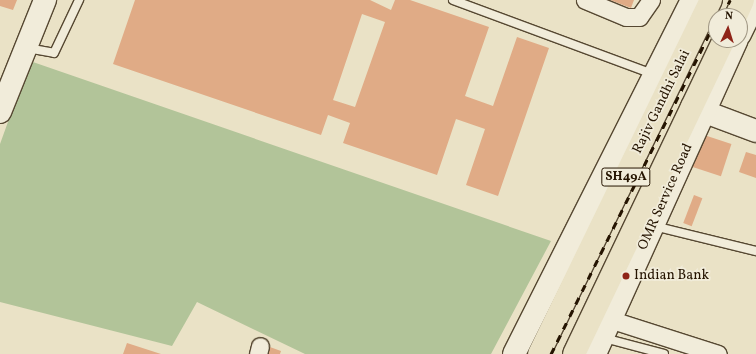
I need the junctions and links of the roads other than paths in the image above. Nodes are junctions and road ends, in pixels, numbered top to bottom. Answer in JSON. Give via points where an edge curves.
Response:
{"nodes":[{"id":1,"x":45,"y":0,"type":"edge"},
{"id":2,"x":79,"y":0,"type":"edge"},
{"id":3,"x":453,"y":0,"type":"edge"},
{"id":4,"x":585,"y":0,"type":"edge"},
{"id":5,"x":651,"y":0,"type":"edge"},
{"id":6,"x":692,"y":0,"type":"edge"},
{"id":7,"x":711,"y":0,"type":"edge"},
{"id":8,"x":756,"y":1,"type":"edge"},
{"id":9,"x":748,"y":18,"type":"edge"},
{"id":10,"x":23,"y":46,"type":"junction"},
{"id":11,"x":721,"y":48,"type":"edge"},
{"id":12,"x":733,"y":48,"type":"edge"},
{"id":13,"x":654,"y":75,"type":"junction"},
{"id":14,"x":698,"y":110,"type":"junction"},
{"id":15,"x":0,"y":112,"type":"edge"},
{"id":16,"x":756,"y":131,"type":"edge"},
{"id":17,"x":653,"y":225,"type":"junction"},
{"id":18,"x":756,"y":251,"type":"edge"},
{"id":19,"x":604,"y":337,"type":"edge"},
{"id":20,"x":514,"y":354,"type":"edge"},
{"id":21,"x":539,"y":354,"type":"edge"},
{"id":22,"x":574,"y":354,"type":"edge"},
{"id":23,"x":664,"y":354,"type":"edge"},
{"id":24,"x":718,"y":354,"type":"edge"}],
"edges":[{"from":1,"to":10,"type":"street"},
{"from":2,"to":10,"type":"lane","via":[[54,53]]},
{"from":3,"to":13,"type":"lane"},
{"from":4,"to":5,"type":"street","via":[[626,17],[639,17]]},
{"from":6,"to":13,"type":"street"},
{"from":7,"to":21,"type":"main road","name":"Rajiv Gandhi Salai","number":"SH49A"},
{"from":8,"to":9,"type":"street"},
{"from":10,"to":15,"type":"street"},
{"from":11,"to":14,"type":"main road","name":"Rajiv Gandhi Salai","number":"SH49A"},
{"from":12,"to":14,"type":"street","name":"OMR Service Road"},
{"from":13,"to":20,"type":"street"},
{"from":14,"to":16,"type":"street"},
{"from":14,"to":17,"type":"street","name":"OMR Service Road"},
{"from":14,"to":22,"type":"main road","name":"Rajiv Gandhi Salai","number":"SH49A"},
{"from":17,"to":18,"type":"lane"},
{"from":17,"to":19,"type":"street","name":"OMR Service Road"},
{"from":19,"to":23,"type":"lane"},
{"from":19,"to":24,"type":"street"}]}
